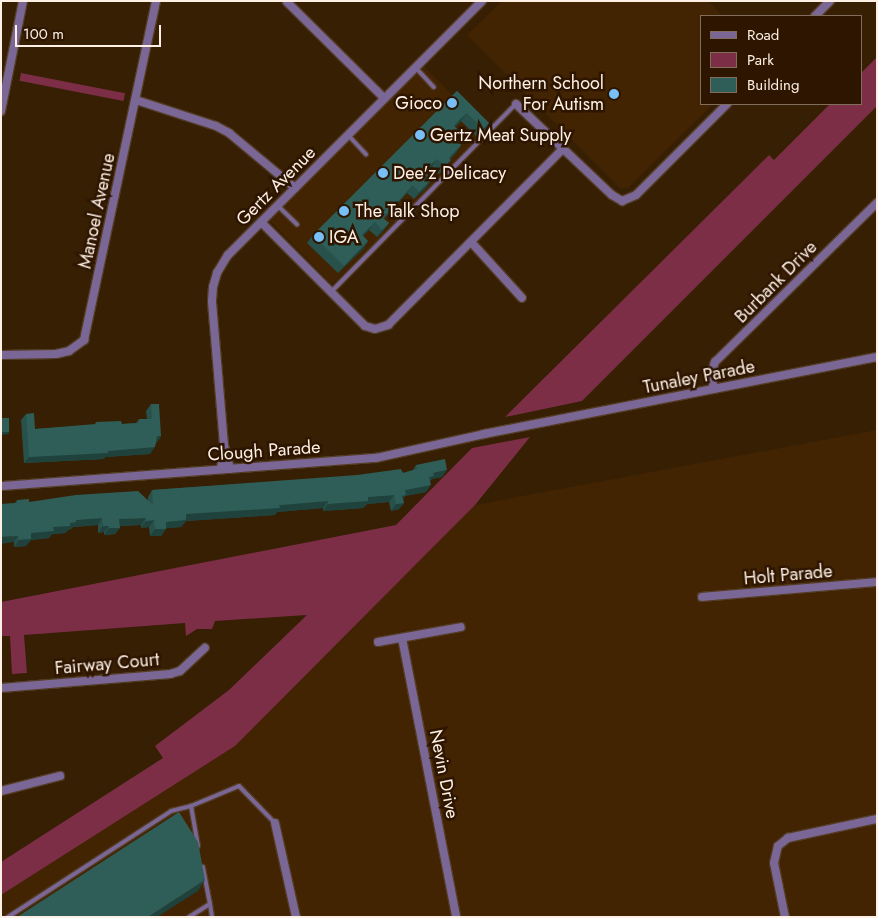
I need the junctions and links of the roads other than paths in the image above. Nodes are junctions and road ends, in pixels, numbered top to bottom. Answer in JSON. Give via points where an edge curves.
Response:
{"nodes":[{"id":1,"x":23,"y":1,"type":"edge"},
{"id":2,"x":156,"y":1,"type":"edge"},
{"id":3,"x":830,"y":1,"type":"edge"},
{"id":4,"x":287,"y":2,"type":"edge"},
{"id":5,"x":477,"y":3,"type":"edge"},
{"id":6,"x":816,"y":15,"type":"edge"},
{"id":7,"x":416,"y":68,"type":"junction"},
{"id":8,"x":434,"y":87,"type":"dead end"},
{"id":9,"x":384,"y":98,"type":"junction"},
{"id":10,"x":136,"y":100,"type":"junction"},
{"id":11,"x":516,"y":104,"type":"joint"},
{"id":12,"x":726,"y":105,"type":"edge"},
{"id":13,"x":1,"y":111,"type":"edge"},
{"id":14,"x":348,"y":136,"type":"junction"},
{"id":15,"x":563,"y":150,"type":"junction"},
{"id":16,"x":366,"y":154,"type":"dead end"},
{"id":17,"x":295,"y":188,"type":"junction"},
{"id":18,"x":877,"y":203,"type":"edge"},
{"id":19,"x":277,"y":205,"type":"junction"},
{"id":20,"x":261,"y":222,"type":"junction"},
{"id":21,"x":297,"y":224,"type":"dead end"},
{"id":22,"x":472,"y":243,"type":"junction"},
{"id":23,"x":331,"y":292,"type":"junction"},
{"id":24,"x":522,"y":298,"type":"dead end"},
{"id":25,"x":1,"y":355,"type":"edge"},
{"id":26,"x":877,"y":357,"type":"edge"},
{"id":27,"x":714,"y":389,"type":"junction"},
{"id":28,"x":527,"y":426,"type":"joint"},
{"id":29,"x":226,"y":469,"type":"junction"},
{"id":30,"x":1,"y":486,"type":"edge"},
{"id":31,"x":877,"y":582,"type":"edge"},
{"id":32,"x":702,"y":597,"type":"dead end"},
{"id":33,"x":461,"y":627,"type":"dead end"},
{"id":34,"x":402,"y":638,"type":"junction"},
{"id":35,"x":378,"y":642,"type":"dead end"},
{"id":36,"x":205,"y":648,"type":"dead end"},
{"id":37,"x":1,"y":688,"type":"edge"},
{"id":38,"x":60,"y":776,"type":"dead end"},
{"id":39,"x":1,"y":790,"type":"edge"},
{"id":40,"x":191,"y":806,"type":"junction"},
{"id":41,"x":877,"y":819,"type":"edge"},
{"id":42,"x":275,"y":823,"type":"joint"},
{"id":43,"x":199,"y":850,"type":"edge"},
{"id":44,"x":201,"y":859,"type":"edge"},
{"id":45,"x":210,"y":904,"type":"junction"},
{"id":46,"x":8,"y":917,"type":"edge"},
{"id":47,"x":189,"y":917,"type":"edge"},
{"id":48,"x":212,"y":917,"type":"edge"},
{"id":49,"x":296,"y":917,"type":"edge"},
{"id":50,"x":456,"y":917,"type":"edge"},
{"id":51,"x":785,"y":917,"type":"edge"}],
"edges":[{"from":1,"to":13,"type":"street"},
{"from":2,"to":10,"type":"street","name":"Manoel Avenue"},
{"from":3,"to":6,"type":"street"},
{"from":4,"to":9,"type":"street"},
{"from":5,"to":7,"type":"street","name":"Gertz Avenue"},
{"from":7,"to":8,"type":"lane"},
{"from":7,"to":9,"type":"street","name":"Gertz Avenue"},
{"from":9,"to":14,"type":"street","name":"Gertz Avenue"},
{"from":10,"to":17,"type":"street","via":[[229,133]]},
{"from":10,"to":25,"type":"street","name":"Manoel Avenue","via":[[84,340],[69,352]]},
{"from":11,"to":15,"type":"street"},
{"from":11,"to":23,"type":"lane"},
{"from":12,"to":15,"type":"street","via":[[636,195],[622,201]]},
{"from":14,"to":16,"type":"lane"},
{"from":14,"to":17,"type":"street","name":"Gertz Avenue"},
{"from":15,"to":22,"type":"street"},
{"from":17,"to":19,"type":"street","name":"Gertz Avenue"},
{"from":18,"to":27,"type":"street","name":"Burbank Drive","via":[[716,362],[711,374]]},
{"from":19,"to":20,"type":"street","name":"Gertz Avenue"},
{"from":19,"to":21,"type":"lane"},
{"from":20,"to":23,"type":"street"},
{"from":20,"to":29,"type":"street","name":"Gertz Avenue","via":[[228,255],[213,287]]},
{"from":22,"to":23,"type":"street","via":[[388,325],[375,329],[365,326]]},
{"from":22,"to":24,"type":"street"},
{"from":26,"to":27,"type":"street","name":"Tunaley Parade"},
{"from":27,"to":28,"type":"street","name":"Tunaley Parade"},
{"from":28,"to":29,"type":"street","name":"Clough Parade","via":[[376,458]]},
{"from":29,"to":30,"type":"street","name":"Clough Parade"},
{"from":31,"to":32,"type":"street","name":"Holt Parade"},
{"from":33,"to":34,"type":"street"},
{"from":34,"to":35,"type":"street"},
{"from":34,"to":50,"type":"street","name":"Nevin Drive"},
{"from":36,"to":37,"type":"street","name":"Fairway Court","via":[[180,671],[170,674]]},
{"from":38,"to":39,"type":"street"},
{"from":40,"to":42,"type":"lane","via":[[239,786]]},
{"from":40,"to":43,"type":"lane"},
{"from":40,"to":46,"type":"lane","via":[[172,811]]},
{"from":41,"to":51,"type":"street","via":[[788,838],[778,846],[774,863]]},
{"from":42,"to":49,"type":"street"},
{"from":44,"to":45,"type":"lane"},
{"from":45,"to":47,"type":"lane"},
{"from":45,"to":48,"type":"lane"}]}
